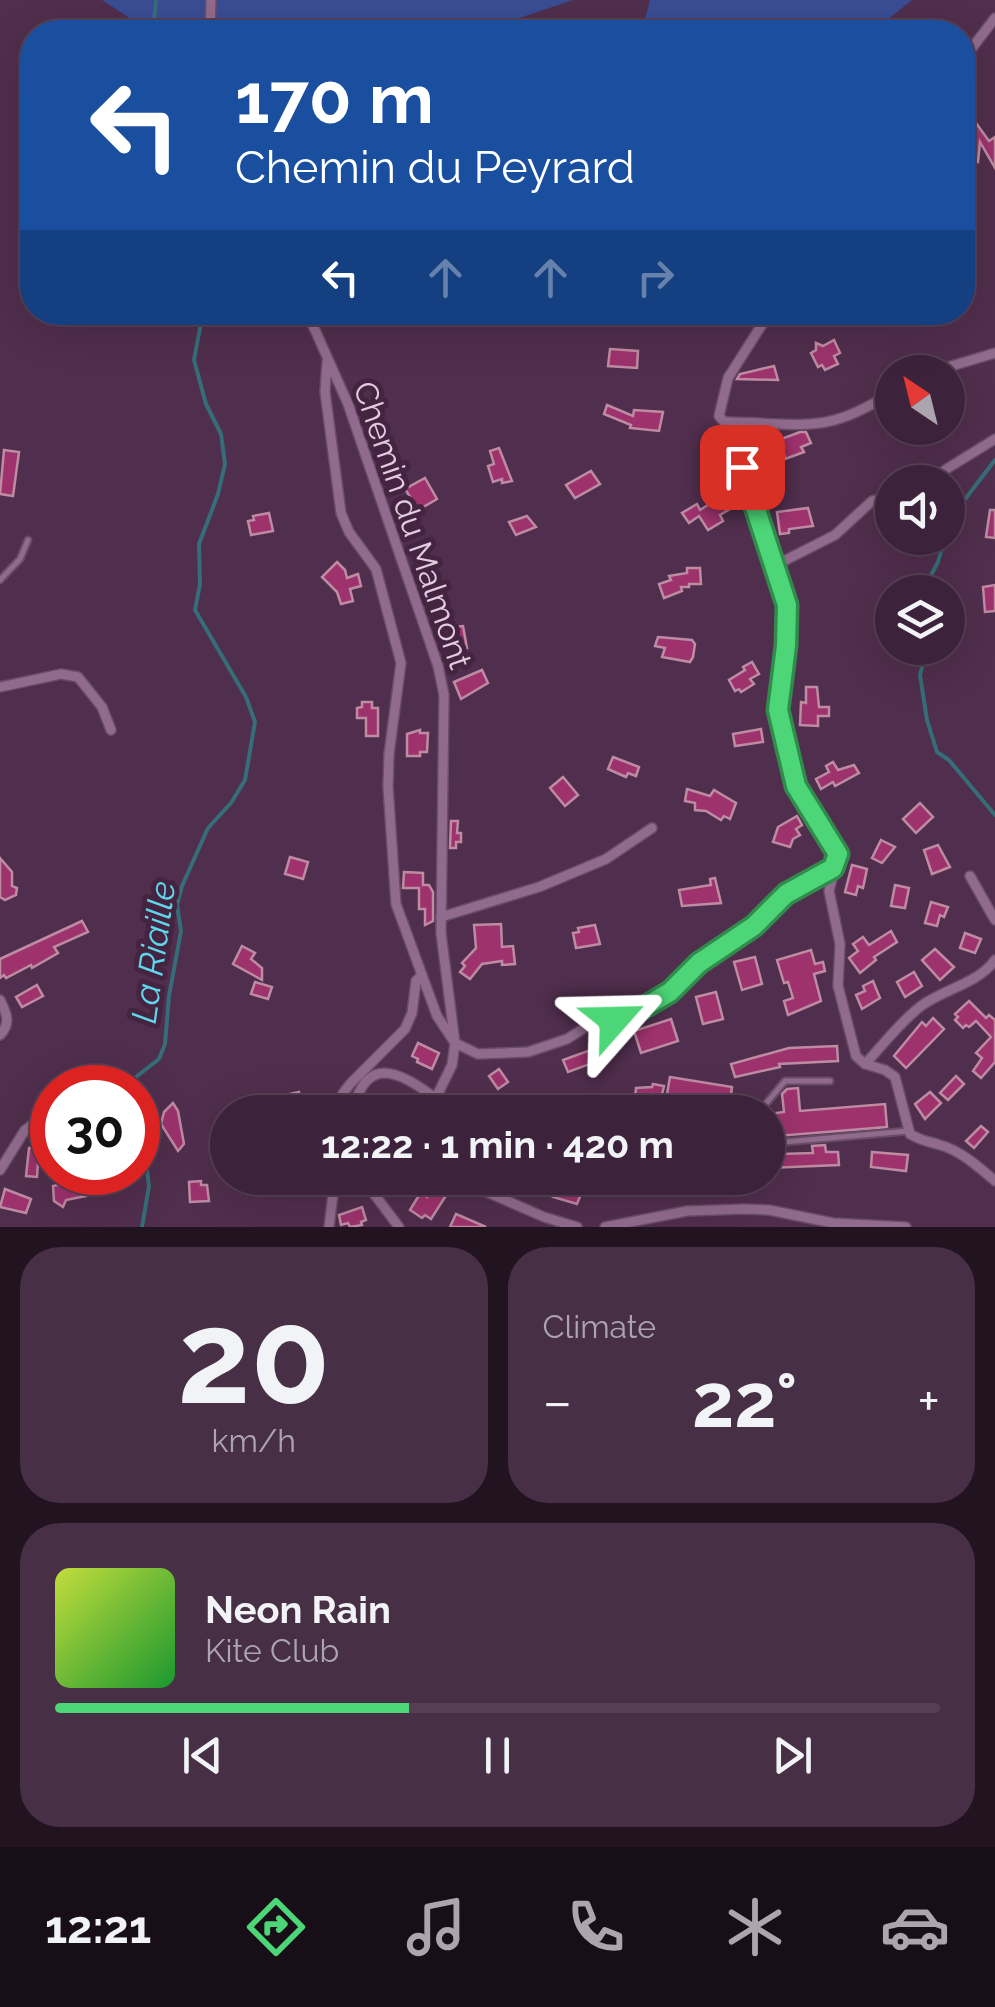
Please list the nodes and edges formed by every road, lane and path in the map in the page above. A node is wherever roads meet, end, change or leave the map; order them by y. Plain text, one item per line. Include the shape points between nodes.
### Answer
1 (995, 18) edge
2 (975, 44) edge
3 (313, 325) edge
4 (762, 325) edge
5 (995, 353) edge
6 (327, 359) junction
7 (965, 362) edge
8 (875, 403) edge
9 (727, 422) junction
10 (995, 439) edge
11 (953, 465) edge
12 (875, 500) edge
13 (28, 540) dead end
14 (776, 564) junction
15 (0, 580) edge
16 (0, 687) edge
17 (111, 730) dead end
18 (652, 828) dead end
19 (833, 868) junction
20 (970, 876) dead end
21 (441, 917) junction
22 (995, 920) edge
23 (995, 960) edge
24 (422, 975) junction
25 (0, 1000) edge
26 (0, 1036) edge
27 (455, 1043) junction
28 (865, 1064) junction
29 (830, 1081) dead end
30 (342, 1095) edge
31 (357, 1095) edge
32 (432, 1095) edge
33 (437, 1095) edge
34 (773, 1095) edge
35 (30, 1127) edge
36 (908, 1131) junction
37 (785, 1142) edge
38 (0, 1170) edge
39 (995, 1182) edge
40 (333, 1195) edge
41 (374, 1195) edge
42 (494, 1195) edge
43 (873, 1226) edge
44 (329, 1227) edge
45 (398, 1227) edge
46 (577, 1227) edge
47 (605, 1227) edge
48 (906, 1227) edge

1 - 2 street
3 - 6 street, Chemin du Malmont
4 - 9 street via 728,378 720,416
5 - 7 street
6 - 21 street, Chemin du Malmont via 444,694
6 - 24 street via 341,512 376,569 401,663 388,787 396,904
8 - 9 street via 850,418 819,425
9 - 14 street
10 - 11 street
12 - 14 street via 835,535
13 - 15 lane
14 - 19 street via 787,605 778,710 796,786 838,854
16 - 17 street via 78,676
18 - 21 street via 606,859
19 - 27 street via 786,894 754,926 643,1008 528,1052 478,1054
19 - 28 street via 838,986 856,1056
20 - 22 street
21 - 27 street, Chemin du Malmont
23 - 28 street via 980,976 917,1009
24 - 27 street via 436,1016
24 - 30 street via 405,1029
25 - 26 street via 8,1018
27 - 33 street, Chemin du Malmont
28 - 36 street via 895,1077
29 - 34 lane via 785,1081
31 - 32 street via 372,1076 392,1071
35 - 38 street
36 - 37 lane
36 - 39 street via 923,1143 954,1151
40 - 44 street
41 - 45 street
42 - 46 street
43 - 47 street via 743,1208
43 - 48 street

